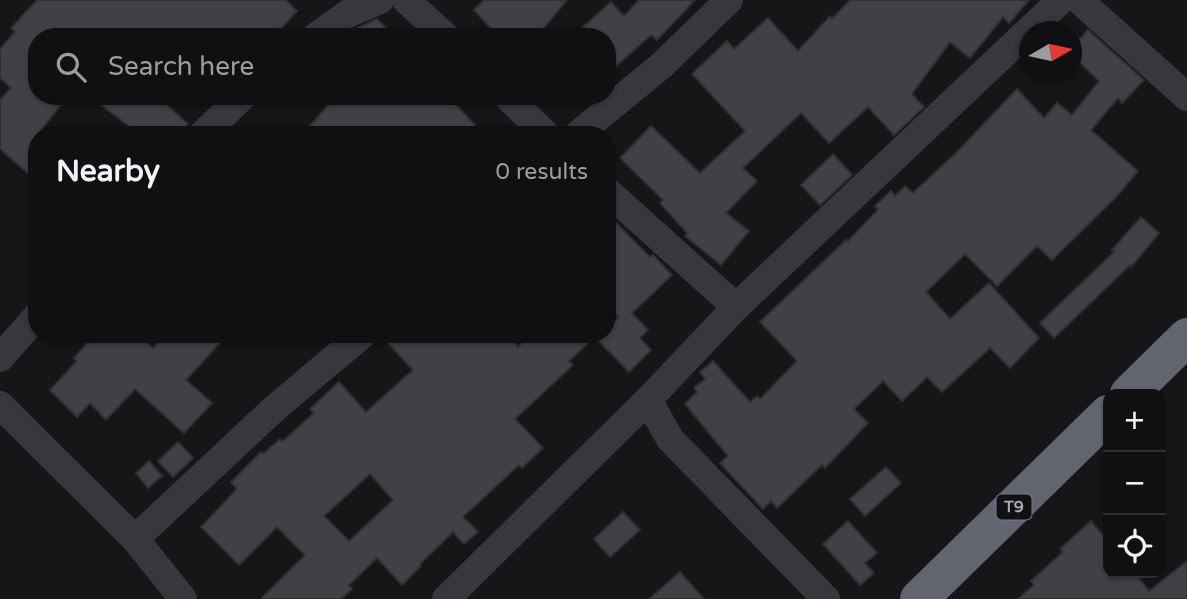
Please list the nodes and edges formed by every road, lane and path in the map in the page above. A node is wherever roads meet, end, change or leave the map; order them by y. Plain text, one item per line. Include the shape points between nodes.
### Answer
1 (380, 0) edge
2 (405, 0) edge
3 (729, 0) edge
4 (1061, 0) edge
5 (1079, 0) edge
6 (328, 28) edge
7 (436, 28) edge
8 (1187, 97) edge
9 (616, 103) edge
10 (234, 105) edge
11 (516, 105) edge
12 (613, 105) edge
13 (211, 126) edge
14 (537, 126) edge
15 (588, 126) edge
16 (616, 199) edge
17 (736, 307) junction
18 (28, 326) edge
19 (1187, 337) edge
20 (352, 343) edge
21 (0, 358) edge
22 (1134, 389) edge
23 (648, 400) junction
24 (0, 405) edge
25 (1103, 419) edge
26 (135, 539) junction
27 (183, 599) edge
28 (446, 599) edge
29 (826, 599) edge
30 (919, 599) edge

1 - 6 street
2 - 7 street
3 - 9 street
4 - 17 street
5 - 8 street
10 - 13 street
11 - 14 street
12 - 15 street
16 - 17 street
17 - 23 street
18 - 21 street
19 - 22 highway
20 - 26 street via 275,408
23 - 28 street
23 - 29 street via 670,439
24 - 26 street
25 - 30 highway, T9
26 - 27 street

